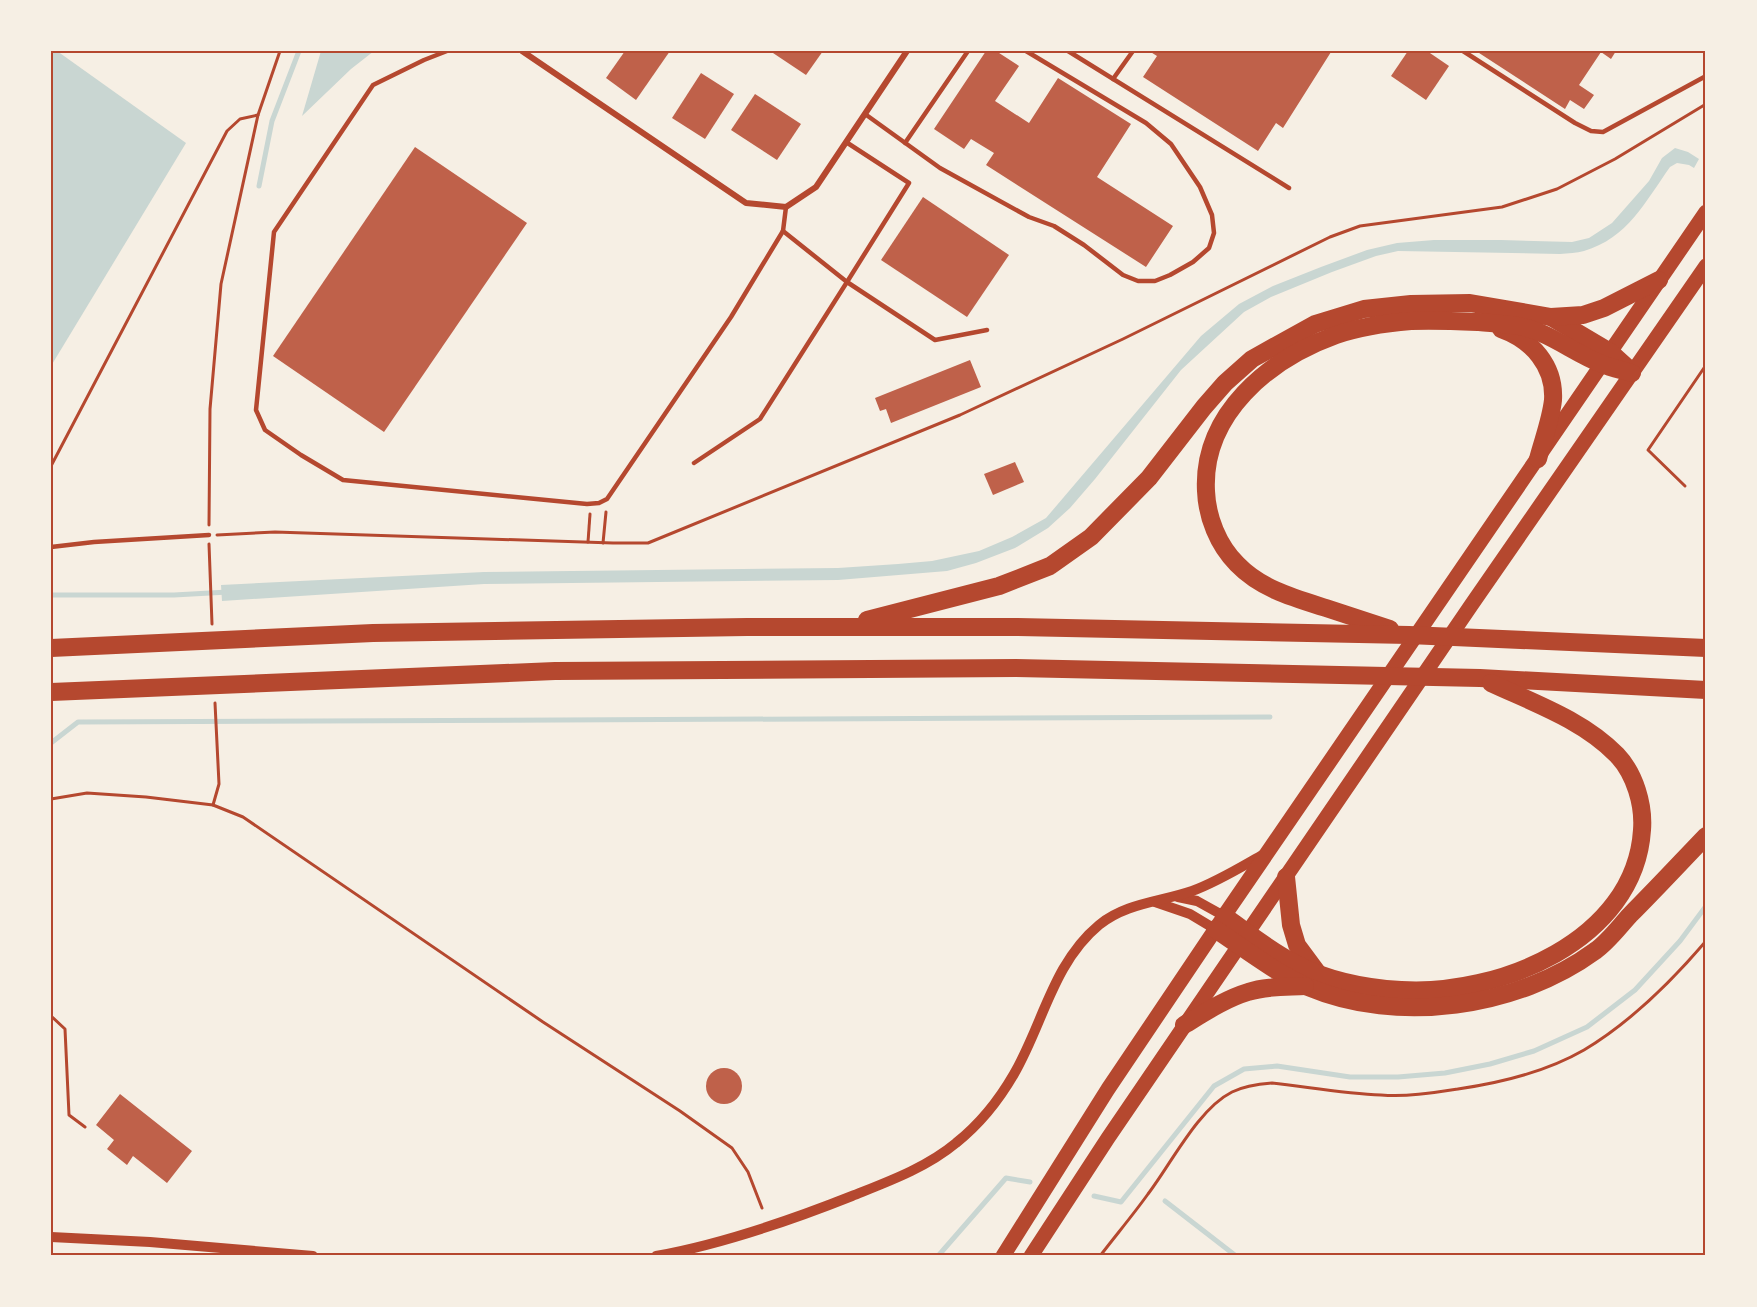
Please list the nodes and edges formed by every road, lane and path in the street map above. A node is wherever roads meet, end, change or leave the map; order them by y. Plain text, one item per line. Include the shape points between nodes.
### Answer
1 (280, 51) edge
2 (447, 51) edge
3 (522, 51) edge
4 (907, 51) edge
5 (968, 51) edge
6 (1026, 51) edge
7 (1068, 51) edge
8 (1133, 51) edge
9 (1463, 51) edge
10 (1706, 76) edge
11 (1113, 79) junction
12 (1706, 104) edge
13 (865, 114) junction
14 (258, 115) junction
15 (846, 142) junction
16 (905, 143) junction
17 (1289, 188) dead end
18 (786, 207) junction
19 (1706, 212) edge
20 (783, 231) junction
21 (1706, 266) edge
22 (1659, 280) junction
23 (847, 282) junction
24 (1551, 317) junction
25 (1476, 322) junction
26 (987, 330) dead end
27 (1606, 358) junction
28 (1706, 365) edge
29 (1632, 373) junction
30 (1538, 459) junction
31 (694, 463) dead end
32 (51, 466) edge
33 (1685, 486) dead end
34 (607, 499) junction
35 (590, 504) junction
36 (209, 535) junction
37 (588, 543) junction
38 (603, 543) junction
39 (51, 547) edge
40 (839, 627) junction
41 (1409, 635) junction
42 (51, 648) edge
43 (1706, 648) edge
44 (1480, 678) junction
45 (1706, 690) edge
46 (51, 692) edge
47 (218, 756) dead end
48 (51, 799) edge
49 (213, 805) junction
50 (1706, 836) edge
51 (1268, 852) junction
52 (1286, 877) junction
53 (1174, 896) junction
54 (1155, 902) junction
55 (1219, 923) junction
56 (1243, 939) junction
57 (1706, 941) edge
58 (1312, 980) junction
59 (51, 1016) edge
60 (1184, 1025) junction
61 (85, 1127) dead end
62 (762, 1208) dead end
63 (51, 1236) edge
64 (313, 1256) edge
65 (656, 1256) edge
66 (1003, 1256) edge
67 (1030, 1256) edge
68 (1100, 1256) edge

1 - 14 path
2 - 35 lane via 373,85 274,232 256,410 265,430 343,480
3 - 18 street via 746,203
4 - 13 street
5 - 16 lane
6 - 16 lane via 1146,123 1171,144 1200,187 1212,215 1215,232 1209,248 1193,262 1155,282 1123,275 1054,226 1029,217 940,168
7 - 11 lane
8 - 11 lane
9 - 10 lane via 1591,131 1603,132
11 - 17 lane
12 - 38 path via 1557,189 1502,207 1360,226 1330,237 960,415 648,543
13 - 15 street
13 - 16 lane
14 - 32 path via 240,119 227,131
14 - 36 path via 221,284 210,410
15 - 18 street via 816,187
15 - 23 lane via 909,183
18 - 20 lane
19 - 22 main road
20 - 23 lane
20 - 34 lane via 732,317
21 - 29 main road
22 - 24 highway via 1604,308 1583,315
22 - 27 main road
23 - 26 lane via 935,340
23 - 31 lane via 760,419
24 - 27 highway
24 - 40 highway via 1470,303 1411,304 1364,309 1315,324 1252,360 1225,383 1149,478 1091,537 1050,566 999,586
25 - 27 highway via 1533,330
25 - 30 highway via 1520,339 1538,353 1549,373 1553,398
25 - 41 highway via 1387,324 1335,335 1294,355 1236,401 1219,426 1208,461 1206,497 1213,525 1223,546 1249,575 1284,594
27 - 29 highway
27 - 30 main road
28 - 33 path via 1648,450
29 - 52 main road
30 - 51 main road
34 - 35 lane
34 - 38 path
35 - 37 path
36 - 37 path via 275,532
36 - 39 lane
37 - 38 path
40 - 41 highway
40 - 42 highway via 374,633
41 - 43 highway
44 - 45 highway
44 - 46 highway via 1016,668 555,671
44 - 58 highway via 1577,725 1618,756 1635,783 1643,815 1641,847 1632,876 1613,907 1590,931 1557,953 1476,984 1401,990
47 - 49 path via 219,784
48 - 49 path via 87,793
49 - 62 path via 243,817 732,1148 748,1172
50 - 58 highway via 1597,950 1560,974 1520,991 1474,1002 1393,1006 1328,994
51 - 53 street via 1193,891
51 - 55 main road
52 - 56 main road
52 - 58 highway via 1291,925
53 - 54 street
53 - 55 street via 1197,901
54 - 55 street
54 - 65 street via 1114,915 1076,949 1055,983 1012,1078 987,1113 956,1143 916,1168 815,1211
55 - 56 highway
55 - 66 main road
56 - 58 highway via 1296,964
56 - 60 main road
57 - 68 path via 1630,1018 1584,1050 1530,1072 1484,1085 1418,1095 1380,1095 1272,1083 1232,1092 1214,1104
58 - 60 highway via 1248,991
59 - 61 path via 65,1029 69,1115
60 - 67 main road
63 - 64 street

